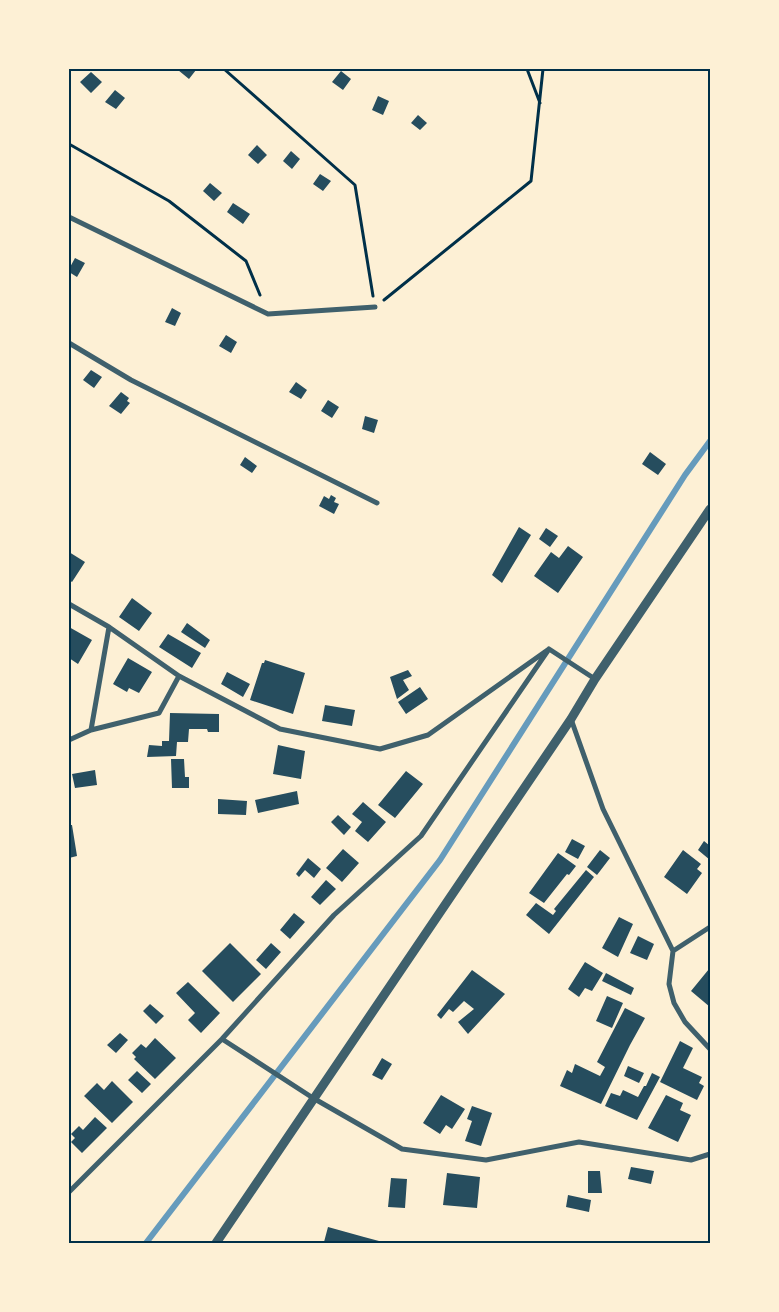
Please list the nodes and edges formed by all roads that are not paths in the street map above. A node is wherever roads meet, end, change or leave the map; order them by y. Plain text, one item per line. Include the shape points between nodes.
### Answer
1 (69, 217) edge
2 (375, 307) road end
3 (69, 343) edge
4 (377, 502) dead end
5 (710, 509) edge
6 (69, 604) edge
7 (109, 627) junction
8 (549, 649) junction
9 (179, 676) junction
10 (595, 679) junction
11 (571, 719) junction
12 (91, 730) junction
13 (69, 740) edge
14 (710, 927) edge
15 (673, 951) junction
16 (222, 1039) junction
17 (710, 1049) edge
18 (313, 1098) junction
19 (710, 1154) edge
20 (69, 1192) edge
21 (216, 1243) edge

1 - 2 street via 268,314
3 - 4 street via 131,380
5 - 10 street
6 - 7 street
7 - 9 street
7 - 12 street
8 - 9 street via 428,735 380,748 280,729
8 - 10 street
8 - 16 street via 421,836 334,915
9 - 12 street via 159,712
10 - 11 street
11 - 15 street via 603,809
11 - 18 street
12 - 13 street
14 - 15 street
15 - 17 street via 669,984 674,1004 685,1022
16 - 18 street
16 - 20 street
18 - 19 street via 402,1150 486,1160 579,1142 691,1160
18 - 21 street

